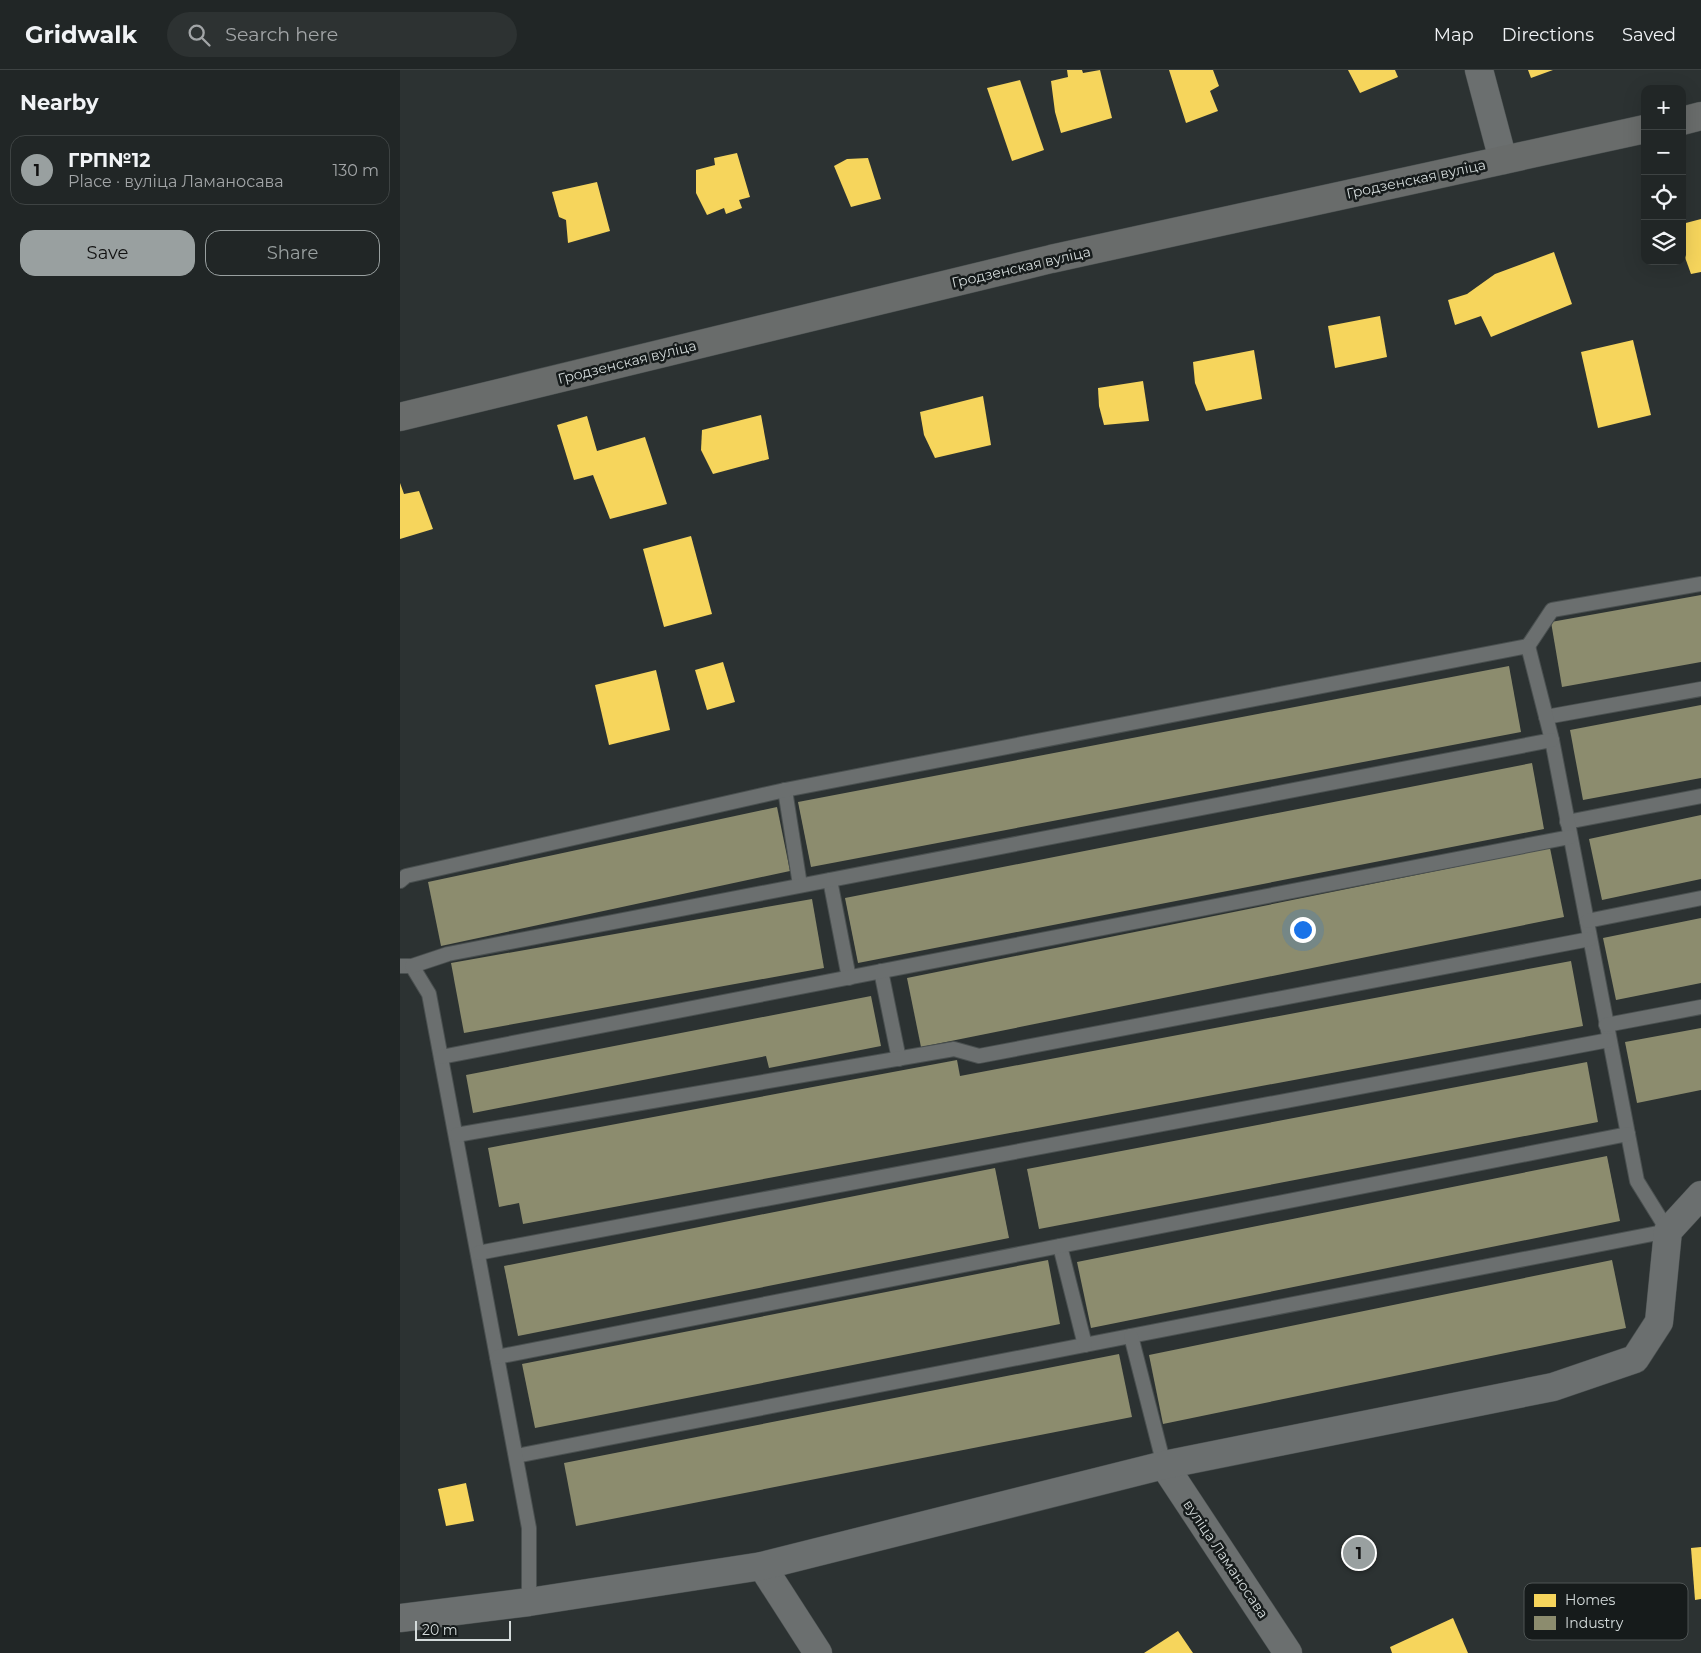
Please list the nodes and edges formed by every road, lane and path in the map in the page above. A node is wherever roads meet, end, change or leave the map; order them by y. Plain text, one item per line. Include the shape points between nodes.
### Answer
1 (1479, 70) edge
2 (1701, 116) edge
3 (1686, 119) edge
4 (1641, 130) edge
5 (1503, 160) junction
6 (400, 417) edge
7 (1701, 584) edge
8 (1528, 646) junction
9 (1701, 689) edge
10 (1546, 717) junction
11 (1552, 740) junction
12 (785, 790) junction
13 (1701, 796) edge
14 (1568, 822) junction
15 (1570, 838) junction
16 (830, 880) junction
17 (400, 881) edge
18 (800, 885) junction
19 (1701, 898) edge
20 (1587, 921) junction
21 (1590, 939) junction
22 (406, 966) edge
23 (881, 971) junction
24 (849, 978) junction
25 (1701, 1007) edge
26 (1606, 1025) junction
27 (1609, 1040) junction
28 (441, 1057) junction
29 (899, 1059) junction
30 (1628, 1134) junction
31 (456, 1135) junction
32 (1701, 1195) edge
33 (1668, 1230) junction
34 (1060, 1246) junction
35 (478, 1253) junction
36 (1131, 1336) junction
37 (1085, 1344) junction
38 (497, 1358) junction
39 (516, 1456) junction
40 (1164, 1465) junction
41 (762, 1566) junction
42 (529, 1602) junction
43 (400, 1618) edge
44 (818, 1653) edge
45 (1288, 1653) edge

1 - 5 street
2 - 3 street
4 - 5 street, Гродзенская вуліца
5 - 6 street, Гродзенская вуліца via 1051,259
7 - 8 lane via 1552,610
8 - 10 lane
8 - 12 lane
9 - 10 lane
10 - 11 lane
11 - 14 lane
11 - 16 lane
12 - 17 lane via 406,876
12 - 18 lane
13 - 14 lane
14 - 15 lane
15 - 20 lane
15 - 23 lane
16 - 18 lane
16 - 24 lane
18 - 22 lane via 448,954
19 - 20 lane
20 - 21 lane
21 - 26 lane
21 - 29 lane via 978,1056 954,1049
22 - 28 lane via 429,994
23 - 24 lane
23 - 29 lane
24 - 28 lane
25 - 26 lane
26 - 27 lane
27 - 30 lane
27 - 35 lane
28 - 31 lane
29 - 31 lane
30 - 33 lane via 1636,1181
30 - 34 lane
31 - 35 lane
32 - 33 street
33 - 36 lane
33 - 40 street via 1659,1322 1635,1359 1553,1387
34 - 37 lane
34 - 38 lane
35 - 38 lane
36 - 37 lane
36 - 40 lane
37 - 39 lane
38 - 39 lane
39 - 42 lane via 529,1528
40 - 41 street
40 - 45 street, вуліца Ламаносава
41 - 42 street
41 - 44 street
42 - 43 street

